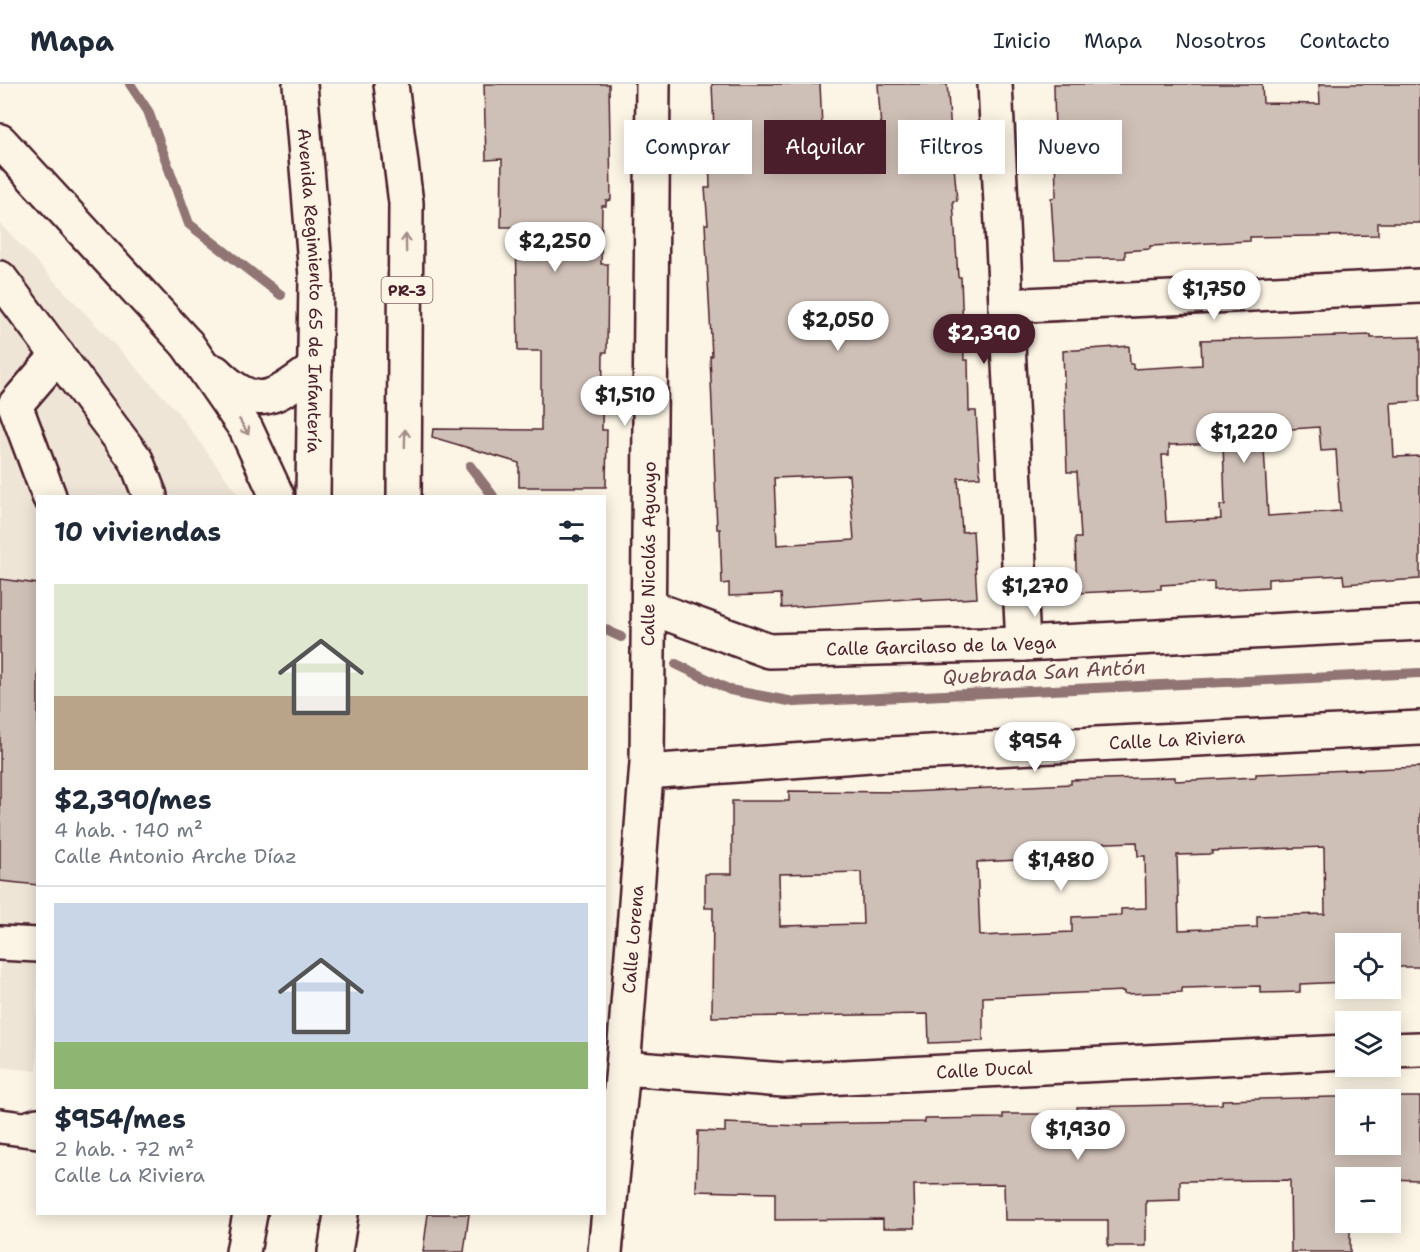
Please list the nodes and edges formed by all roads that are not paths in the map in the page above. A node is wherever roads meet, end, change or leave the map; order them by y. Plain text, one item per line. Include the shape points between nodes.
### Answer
1 (300, 84) edge
2 (391, 84) edge
3 (653, 84) edge
4 (995, 84) edge
5 (0, 141) edge
6 (0, 278) edge
7 (1420, 286) edge
8 (1006, 306) junction
9 (187, 345) junction
10 (58, 355) junction
11 (315, 368) junction
12 (49, 495) edge
13 (150, 495) edge
14 (277, 495) edge
15 (313, 495) edge
16 (404, 495) edge
17 (650, 607) junction
18 (1420, 623) edge
19 (1023, 644) junction
20 (1420, 728) edge
21 (646, 772) junction
22 (0, 943) edge
23 (36, 945) edge
24 (1420, 1049) edge
25 (1401, 1050) edge
26 (1335, 1054) edge
27 (623, 1068) junction
28 (250, 1215) edge
29 (341, 1215) edge
30 (243, 1252) edge
31 (335, 1252) edge
32 (604, 1252) edge

1 - 11 main road, Avenida Regimiento 65 de Infantería via 316,276
16 -> 2 main road, PR-3 via 406,203
3 - 17 main road, Calle Nicolás Aguayo
4 - 8 main road
5 - 9 main road
6 - 10 main road
7 - 8 main road
8 - 19 main road
9 - 11 main road via 234,391 264,399 288,388
9 -> 14 main road via 246,429
10 - 12 main road via 15,405
10 - 13 main road via 136,460
11 - 15 main road, Avenida Regimiento 65 de Infantería
17 - 19 main road, Calle Garcilaso de la Vega via 769,651
17 - 21 main road, Calle Nicolás Aguayo
18 - 19 main road, Calle Garcilaso de la Vega
20 - 21 main road, Calle La Riviera via 870,755
21 - 27 main road, Calle Lorena
22 - 23 main road
24 - 25 main road
26 - 27 main road, Calle Ducal via 784,1080
27 - 32 main road, Calle Lorena
28 - 30 main road
29 - 31 main road

